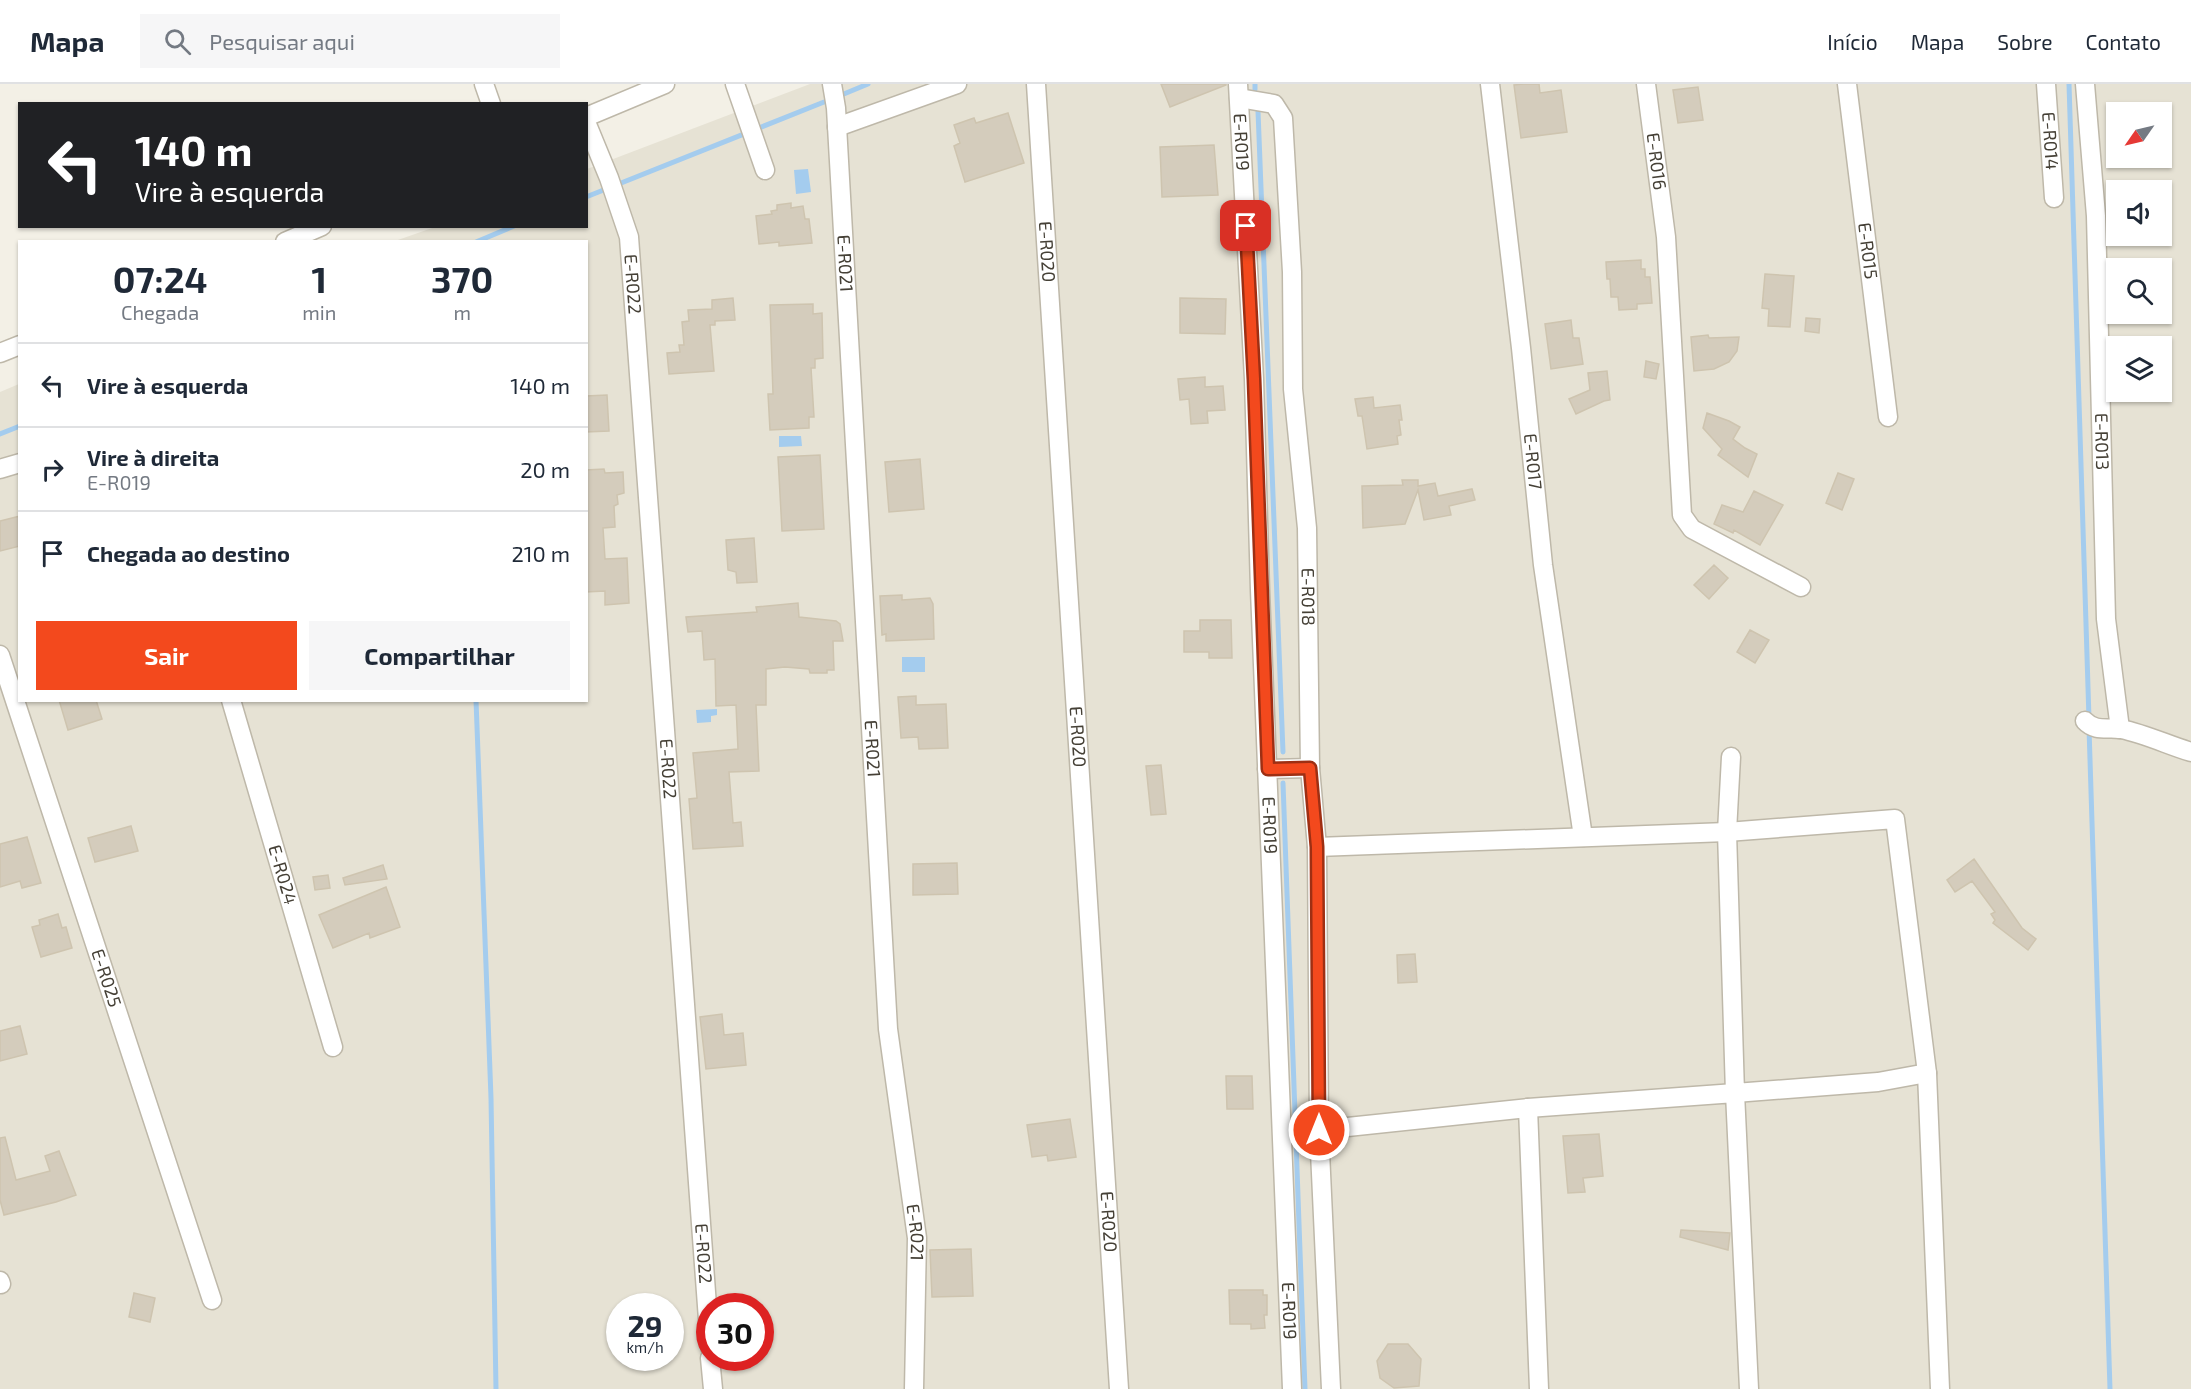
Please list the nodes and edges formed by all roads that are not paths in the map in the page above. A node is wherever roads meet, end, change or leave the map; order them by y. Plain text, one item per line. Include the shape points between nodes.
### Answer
1 (484, 84) edge
2 (665, 84) edge
3 (735, 84) edge
4 (957, 84) edge
5 (1036, 84) edge
6 (1490, 84) edge
7 (1646, 84) edge
8 (1847, 84) edge
9 (2046, 84) edge
10 (2085, 84) edge
11 (833, 86) edge
12 (640, 89) edge
13 (1238, 91) edge
14 (490, 102) edge
15 (588, 116) edge
16 (588, 127) edge
17 (837, 127) junction
18 (765, 170) dead end
19 (2054, 198) dead end
20 (317, 228) edge
21 (290, 240) edge
22 (18, 346) edge
23 (0, 353) edge
24 (1888, 417) dead end
25 (18, 464) edge
26 (0, 470) edge
27 (1800, 587) dead end
28 (0, 655) edge
29 (232, 702) edge
30 (2085, 721) dead end
31 (2120, 729) junction
32 (2191, 752) edge
33 (1731, 757) dead end
34 (1310, 768) junction
35 (1268, 769) junction
36 (1727, 832) junction
37 (1583, 837) junction
38 (1317, 847) junction
39 (333, 1047) dead end
40 (1927, 1073) junction
41 (1735, 1093) junction
42 (1528, 1107) junction
43 (1319, 1130) junction
44 (706, 1293) edge
45 (212, 1300) dead end
46 (711, 1371) edge
47 (712, 1389) edge
48 (915, 1389) edge
49 (1119, 1389) edge
50 (1292, 1389) edge
51 (1331, 1389) edge
52 (1539, 1389) edge
53 (1749, 1389) edge
54 (1940, 1389) edge

1 - 14 street
2 - 12 street
3 - 18 street
4 - 17 street
5 - 49 street, E-R020
6 - 37 street, E-R017 via 1543,565
7 - 27 street, E-R016 via 1666,237 1682,515 1692,529
8 - 24 street, E-R015
9 - 19 street, E-R014
10 - 31 street, E-R013 via 2096,216 2106,620
11 - 17 street, E-R021
12 - 15 street
13 - 34 street, E-R018 via 1274,104 1283,118 1292,272 1293,389 1307,528
13 - 35 street, E-R019
16 - 44 street, E-R022 via 629,237
17 - 48 street, E-R021 via 888,1029 917,1238
20 - 21 street
22 - 23 street
25 - 26 street
28 - 45 street, E-R025
29 - 39 street, E-R024
30 - 31 street via 2098,729
31 - 32 street
33 - 36 street
34 - 35 street
34 - 38 street, E-R018
35 - 50 street, E-R019
36 - 37 street
36 - 40 street via 1895,819
36 - 41 street
37 - 38 street
38 - 43 street, E-R018
40 - 41 street via 1878,1082
40 - 54 street
41 - 42 street
41 - 53 street
42 - 43 street
42 - 52 street
43 - 51 street, E-R018
46 - 47 street

